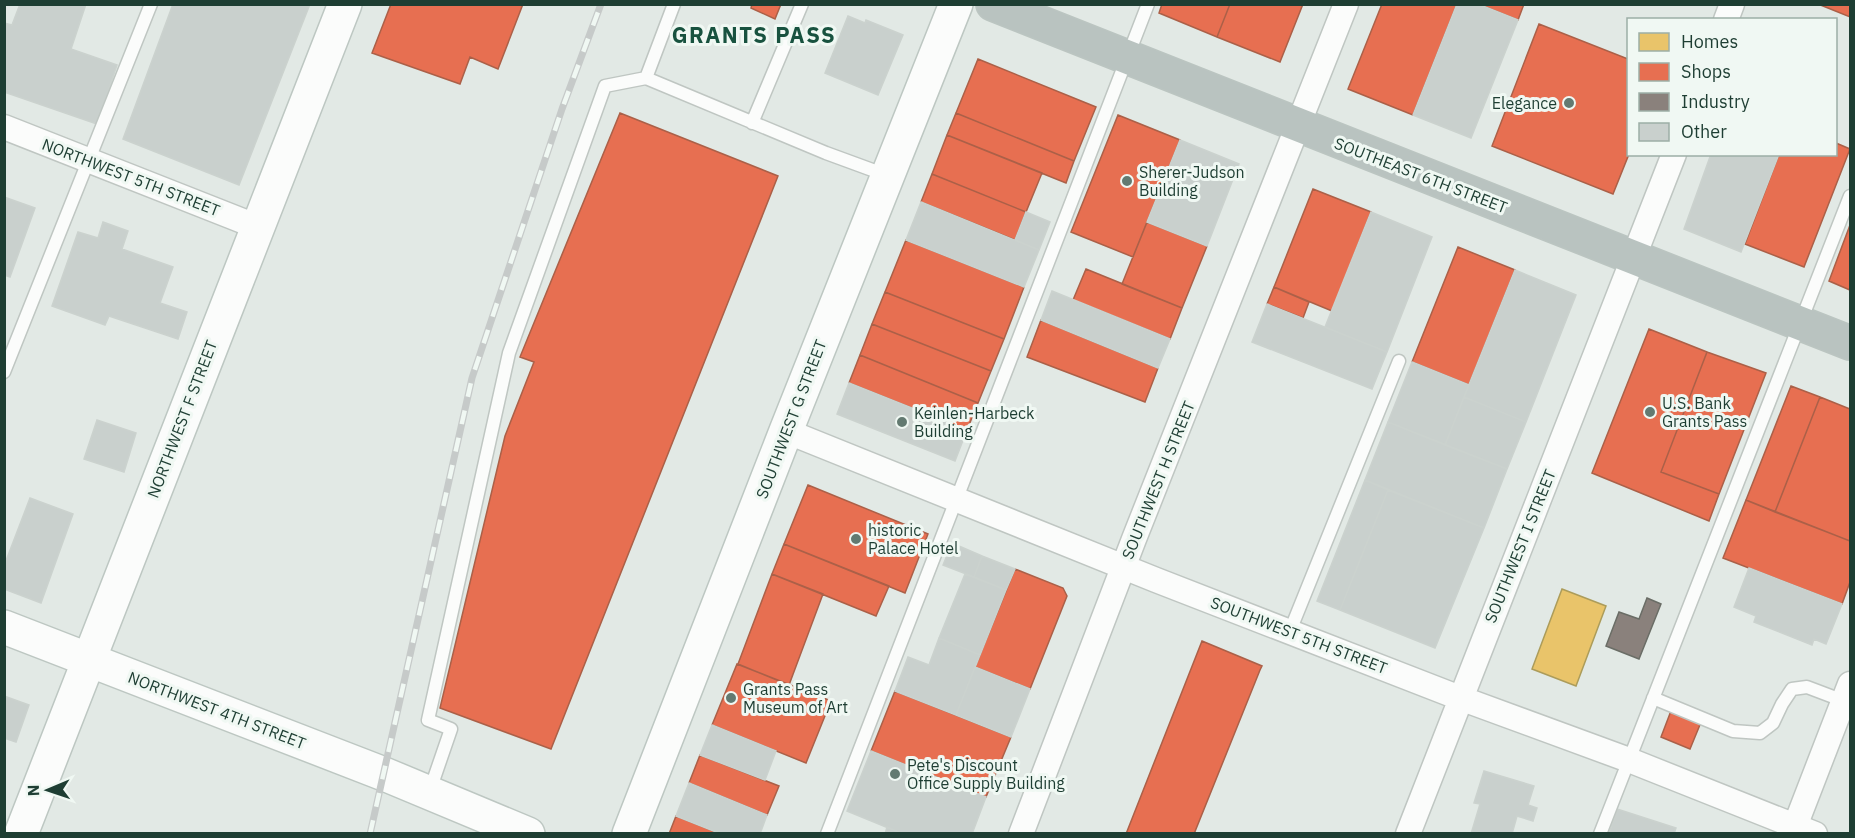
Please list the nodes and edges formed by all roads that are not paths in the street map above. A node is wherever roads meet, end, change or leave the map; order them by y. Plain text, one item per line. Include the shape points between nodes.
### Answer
1 (151, 4) edge
2 (345, 4) edge
3 (674, 4) edge
4 (802, 4) edge
5 (956, 4) edge
6 (993, 4) edge
7 (1148, 4) edge
8 (1346, 4) edge
9 (1128, 58) junction
10 (646, 78) junction
11 (752, 123) junction
12 (1298, 126) junction
13 (4, 127) edge
14 (1673, 156) edge
15 (89, 162) junction
16 (887, 176) junction
17 (1851, 196) edge
18 (258, 227) junction
19 (1634, 259) junction
20 (1801, 324) junction
21 (1851, 343) edge
22 (1399, 361) dead end
23 (4, 372) edge
24 (786, 431) junction
25 (957, 501) junction
26 (1124, 567) junction
27 (4, 627) edge
28 (1290, 631) junction
29 (88, 660) junction
30 (1847, 693) edge
31 (1460, 698) junction
32 (1653, 698) junction
33 (1629, 760) junction
34 (429, 793) junction
35 (1801, 831) edge
36 (21, 834) edge
37 (528, 834) edge
38 (629, 834) edge
39 (827, 834) edge
40 (1021, 834) edge
41 (1408, 834) edge
42 (1600, 834) edge

1 - 15 lane
2 - 18 street, NORTHWEST F STREET
3 - 10 lane
4 - 11 lane
5 - 16 street, SOUTHWEST G STREET
6 - 9 highway, SOUTHEAST 6TH STREET
7 - 9 lane
8 - 12 street, SOUTHWEST H STREET
9 - 12 highway, SOUTHEAST 6TH STREET
9 - 25 lane
10 - 11 lane
10 - 34 lane via 605,86 509,353 428,720 452,729
11 - 16 lane
12 - 19 highway, SOUTHEAST 6TH STREET
12 - 26 street, SOUTHWEST H STREET
13 - 15 street, NORTHWEST 5TH STREET
14 - 19 street, SOUTHWEST I STREET
15 - 18 street, NORTHWEST 5TH STREET
15 - 23 lane
16 - 24 street, SOUTHWEST G STREET
17 - 20 lane
18 - 29 street, NORTHWEST F STREET
19 - 20 highway, SOUTHEAST 6TH STREET
19 - 31 street, SOUTHWEST I STREET
20 - 21 highway, SOUTHEAST 6TH STREET
20 - 32 lane
22 - 28 lane
24 - 25 street, SOUTHWEST 5TH STREET
24 - 38 street, SOUTHWEST G STREET
25 - 26 street, SOUTHWEST 5TH STREET
25 - 39 lane
26 - 28 street, SOUTHWEST 5TH STREET
26 - 40 street, SOUTHWEST H STREET
27 - 29 street, NORTHWEST 4TH STREET
28 - 31 street, SOUTHWEST 5TH STREET
29 - 34 street, NORTHWEST 4TH STREET
29 - 36 street, NORTHWEST F STREET
30 - 32 lane via 1807,687 1792,689 1773,723 1760,733 1733,731
30 - 35 street
31 - 33 street, SOUTHWEST 5TH STREET
31 - 41 street, SOUTHWEST I STREET
32 - 33 lane
33 - 35 street, SOUTHWEST 5TH STREET
33 - 42 lane
34 - 37 street, NORTHWEST 4TH STREET

